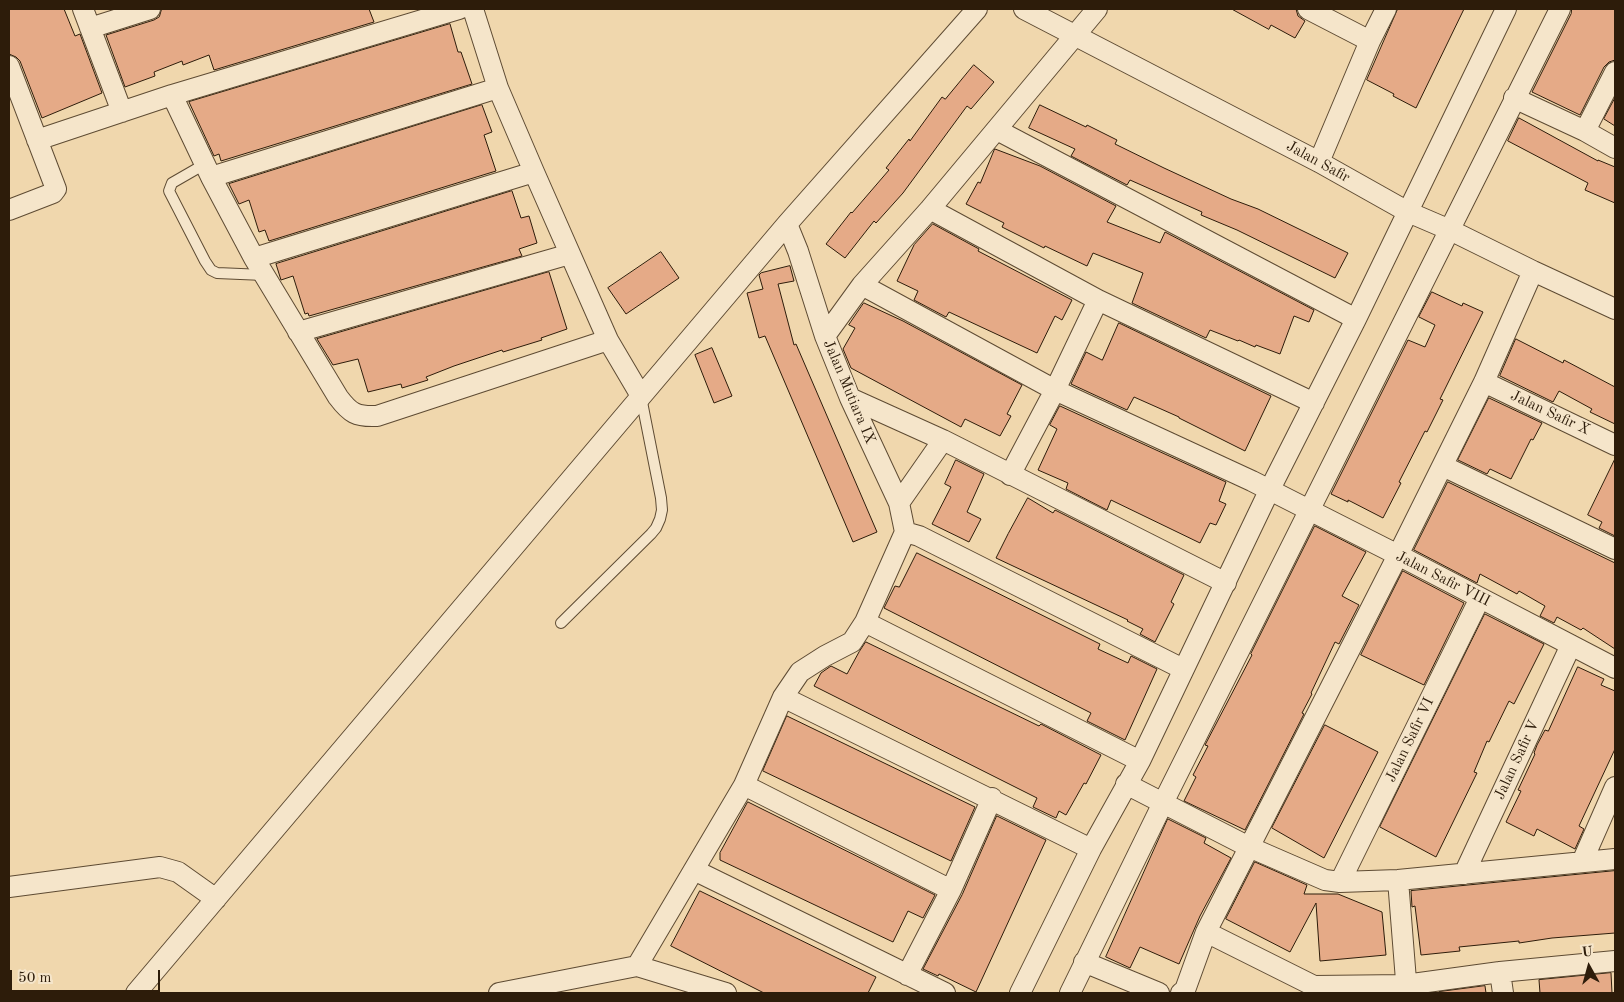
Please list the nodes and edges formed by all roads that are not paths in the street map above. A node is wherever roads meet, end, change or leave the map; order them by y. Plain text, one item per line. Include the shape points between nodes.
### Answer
1 (83, 9) edge
2 (150, 9) edge
3 (459, 9) edge
4 (473, 9) edge
5 (977, 9) edge
6 (1024, 9) edge
7 (1097, 9) edge
8 (1308, 9) edge
9 (1386, 9) edge
10 (1506, 9) edge
11 (1560, 9) edge
12 (90, 28) junction
13 (1076, 34) junction
14 (1370, 41) junction
15 (9, 66) edge
16 (1615, 72) edge
17 (498, 88) junction
18 (172, 95) junction
19 (1514, 98) junction
20 (122, 112) junction
21 (997, 130) junction
22 (1586, 131) junction
23 (36, 140) junction
24 (1615, 148) edge
25 (1319, 162) junction
26 (208, 171) junction
27 (534, 172) junction
28 (930, 209) junction
29 (9, 210) edge
30 (1408, 212) junction
31 (787, 224) junction
32 (1450, 230) junction
33 (570, 254) junction
34 (259, 266) junction
35 (1533, 272) junction
36 (862, 285) junction
37 (1098, 300) junction
38 (1615, 309) edge
39 (1356, 319) junction
40 (298, 332) junction
41 (825, 336) junction
42 (608, 340) junction
43 (1484, 382) junction
44 (1055, 390) junction
45 (641, 396) junction
46 (850, 398) junction
47 (1314, 403) junction
48 (944, 440) junction
49 (1615, 445) edge
50 (1443, 466) junction
51 (1010, 475) junction
52 (1269, 491) junction
53 (899, 503) junction
54 (1310, 512) junction
55 (905, 532) junction
56 (1615, 549) edge
57 (1398, 555) junction
58 (1226, 583) junction
59 (1480, 598) junction
60 (865, 622) junction
61 (561, 623) dead end
62 (1571, 646) junction
63 (1615, 668) edge
64 (1183, 669) junction
65 (783, 697) junction
66 (1140, 761) junction
67 (1126, 784) junction
68 (744, 785) junction
69 (1615, 787) edge
70 (992, 798) junction
71 (1163, 803) junction
72 (1248, 847) junction
73 (1091, 849) junction
74 (1615, 859) edge
75 (1582, 862) junction
76 (694, 870) junction
77 (1464, 874) junction
78 (1398, 880) junction
79 (1340, 882) junction
80 (9, 887) edge
81 (951, 890) junction
82 (216, 899) junction
83 (1206, 932) junction
84 (1615, 961) edge
85 (1084, 962) junction
86 (637, 966) junction
87 (1500, 972) junction
88 (907, 975) junction
89 (1406, 989) edge
90 (1314, 990) edge
91 (136, 993) edge
92 (499, 993) edge
93 (726, 993) edge
94 (945, 993) edge
95 (1020, 993) edge
96 (1070, 993) edge
97 (1159, 993) edge
98 (1182, 993) edge
99 (1503, 993) edge

1 - 12 street
2 - 12 street
3 - 18 street
4 - 17 street
5 - 31 street
6 - 13 street, Jalan Safir
7 - 13 street
8 - 14 street
9 - 14 street
10 - 30 street
11 - 19 street
12 - 20 street
13 - 21 street
13 - 25 street, Jalan Safir
14 - 25 street
15 - 23 street
16 - 22 street
17 - 26 street
17 - 27 street
18 - 20 street
18 - 26 street
19 - 22 street
19 - 32 street
20 - 23 street
21 - 28 street
21 - 39 street
22 - 24 street
23 - 29 street via 56,191
25 - 30 street, Jalan Safir
26 - 34 street
26 - 34 lane via 172,183 169,191 205,261 217,273
27 - 33 street
27 - 34 street
28 - 36 street
28 - 37 street
30 - 32 street, Jalan Safir
30 - 39 street
31 - 41 street, Jalan Mutiara IX
31 - 45 street
32 - 35 street, Jalan Safir
32 - 54 street
33 - 40 street
33 - 42 street
34 - 40 street
35 - 38 street, Jalan Safir
35 - 43 street
36 - 41 street
36 - 44 street, Jalan Safir VIII
37 - 44 street
37 - 47 street
39 - 47 street
40 - 42 street via 347,409 366,416 377,416
41 - 46 street, Jalan Mutiara IX
42 - 45 street
43 - 49 street, Jalan Safir X
43 - 50 street
44 - 51 street
44 - 52 street, Jalan Safir VIII
45 - 61 lane via 660,488 660,519 638,549
45 - 82 street
46 - 48 street
46 - 53 street, Jalan Mutiara IX
47 - 52 street
48 - 51 street
48 - 53 street
50 - 56 street
50 - 57 street
51 - 58 street
52 - 54 street, Jalan Safir VIII
52 - 58 street
53 - 55 street, Jalan Mutiara IX
54 - 57 street, Jalan Safir VIII
54 - 71 street
55 - 60 street
55 - 64 street
57 - 59 street, Jalan Safir VIII
57 - 72 street
58 - 64 street
59 - 62 street, Jalan Safir VIII
59 - 79 street, Jalan Safir VI
60 - 65 street via 852,642 800,672
60 - 66 street
62 - 63 street, Jalan Safir VIII
62 - 77 street, Jalan Safir V
64 - 66 street
65 - 68 street
65 - 70 street
66 - 67 street
67 - 71 street
67 - 73 street
68 - 76 street
68 - 81 street
69 - 75 street
70 - 73 street
70 - 81 street
71 - 72 street
71 - 85 street
72 - 79 street via 1324,880
72 - 83 street
73 - 95 street
74 - 75 street
75 - 77 street
76 - 86 street
76 - 88 street
77 - 78 street
78 - 79 street
78 - 89 street
80 - 82 street via 160,867 178,872
81 - 88 street
82 - 91 street
83 - 90 street
83 - 98 street
84 - 87 street
85 - 96 street
85 - 97 street
86 - 92 street
86 - 93 street
87 - 89 street
87 - 99 street
88 - 94 street
89 - 90 street

